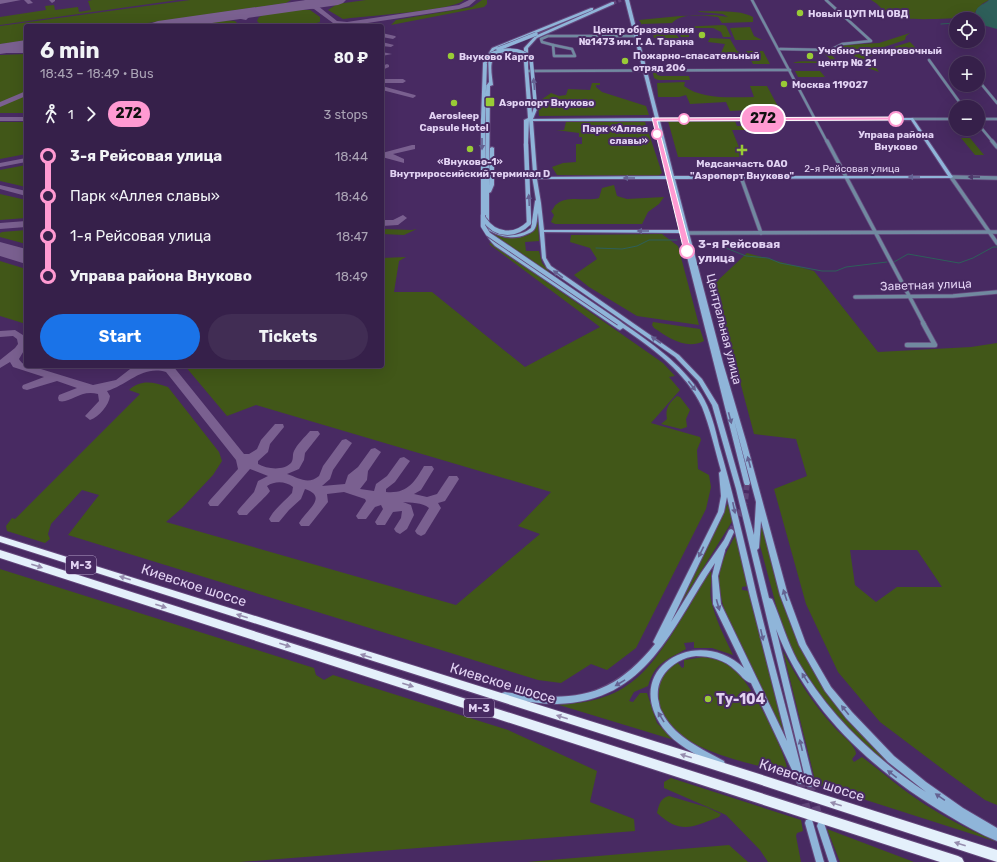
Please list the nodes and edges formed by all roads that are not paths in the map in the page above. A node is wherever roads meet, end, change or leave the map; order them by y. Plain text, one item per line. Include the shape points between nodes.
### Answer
1 (624, 0) edge
2 (627, 0) edge
3 (752, 0) edge
4 (826, 0) edge
5 (595, 8) junction
6 (634, 36) junction
7 (553, 45) junction
8 (780, 49) junction
9 (526, 60) junction
10 (929, 60) dead end
11 (488, 62) junction
12 (642, 70) junction
13 (790, 70) junction
14 (527, 71) junction
15 (985, 88) edge
16 (958, 100) edge
17 (997, 103) edge
18 (531, 119) junction
19 (656, 119) junction
20 (816, 119) junction
21 (912, 119) junction
22 (949, 119) edge
23 (985, 119) edge
24 (997, 119) edge
25 (985, 132) edge
26 (997, 147) edge
27 (535, 173) junction
28 (742, 177) junction
29 (846, 177) junction
30 (951, 177) junction
31 (538, 178) junction
32 (671, 178) junction
33 (997, 178) edge
34 (537, 184) junction
35 (538, 196) junction
36 (483, 215) junction
37 (487, 226) junction
38 (541, 231) junction
39 (685, 232) junction
40 (989, 232) junction
41 (997, 232) edge
42 (761, 233) junction
43 (875, 233) junction
44 (997, 243) edge
45 (997, 292) edge
46 (909, 296) junction
47 (856, 297) dead end
48 (907, 345) dead end
49 (665, 357) junction
50 (722, 462) junction
51 (747, 483) tunnel mouth
52 (759, 500) junction
53 (731, 532) tunnel mouth
54 (0, 539) edge
55 (727, 541) junction
56 (0, 554) edge
57 (756, 561) junction
58 (762, 587) junction
59 (650, 658) junction
60 (755, 686) junction
61 (483, 693) junction
62 (737, 772) junction
63 (810, 783) tunnel mouth
64 (809, 823) tunnel mouth
65 (821, 826) tunnel mouth
66 (997, 833) edge
67 (997, 837) edge
68 (997, 856) edge
69 (820, 862) edge
70 (833, 862) edge
71 (958, 862) edge

1 - 6 main road, Центральная улица
2 - 6 main road, Центральная улица
3 - 8 street
4 - 8 street via 871,41 842,44 830,50
5 - 9 main road via 611,2 534,38 527,46
5 - 11 main road via 496,48 491,52
5 - 11 main road, bridge via 489,53 485,57
6 - 7 street via 548,36 541,39 543,43
6 - 12 main road, Центральная улица
7 - 7 street via 572,49 574,56 554,56
8 - 13 street
9 - 11 main road via 520,55 509,53 496,55
9 - 14 main road
10 - 16 street
18 -> 11 main road, bridge via 536,107 529,55 517,51 501,51 489,55
11 -> 36 main road via 483,120
11 - 37 main road via 491,82 488,86 490,155
12 - 13 street
12 - 14 street
12 - 19 main road, Центральная улица
13 - 20 street
14 - 18 main road
15 - 17 street
18 - 19 main road
18 - 27 main road
36 -> 18 main road, bridge via 488,226 500,232 519,231 529,224 526,120
19 - 20 main road
19 - 32 main road, Центральная улица
20 - 21 main road
20 - 29 street
21 - 22 street
21 - 30 main road
23 - 24 street
25 - 26 street
27 - 31 main road
27 - 34 main road
28 - 29 main road, 2-я Рейсовая улица
28 - 32 main road, 2-я Рейсовая улица
28 - 42 street
30 -> 29 main road, 2-я Рейсовая улица
29 - 43 street
33 -> 30 street, 2-я Рейсовая улица
30 - 40 street
32 -> 31 main road, 2-я Рейсовая улица
31 - 34 main road
32 - 39 main road, Центральная улица
34 - 35 main road
35 - 37 main road via 533,228 529,232 518,236 503,235
35 - 38 main road
36 - 49 main road, bridge via 483,226 488,234
37 - 49 main road via 489,237 497,245
39 -> 38 main road
57 -> 38 main road via 723,430 717,409 708,393 691,370 671,351 549,267 544,258
39 - 42 street
39 -> 51 main road, Центральная улица
52 -> 39 main road, Центральная улица
40 - 41 street
40 - 43 street
40 - 44 street
42 - 43 street
43 - 46 street
45 - 46 street, Заветная улица
46 - 47 street, Заветная улица
46 - 48 street via 935,345
49 -> 50 main road via 700,397
50 -> 59 main road via 724,494 721,512
50 -> 60 main road via 765,648 787,723 800,780
52 - 57 main road
66 -> 52 main road, Центральная улица via 960,811 898,765 849,715 828,689 803,645 784,595
53 - 55 main road
61 -> 54 highway, Киевское шоссе / М-3
55 - 59 main road
55 -> 60 main road via 716,569 717,604
56 -> 71 highway, М-3
57 - 58 main road
63 -> 58 main road
67 -> 58 main road via 956,817 919,794 885,769 854,741 802,674
59 -> 61 main road via 622,683 606,691 583,697 555,700
62 -> 60 main road via 686,744 670,730 656,708 654,685 661,671 670,662 696,653 730,661 742,670
62 -> 61 highway, Киевское шоссе / М-3
68 -> 62 highway, Киевское шоссе / М-3
64 - 69 main road
65 - 70 main road

